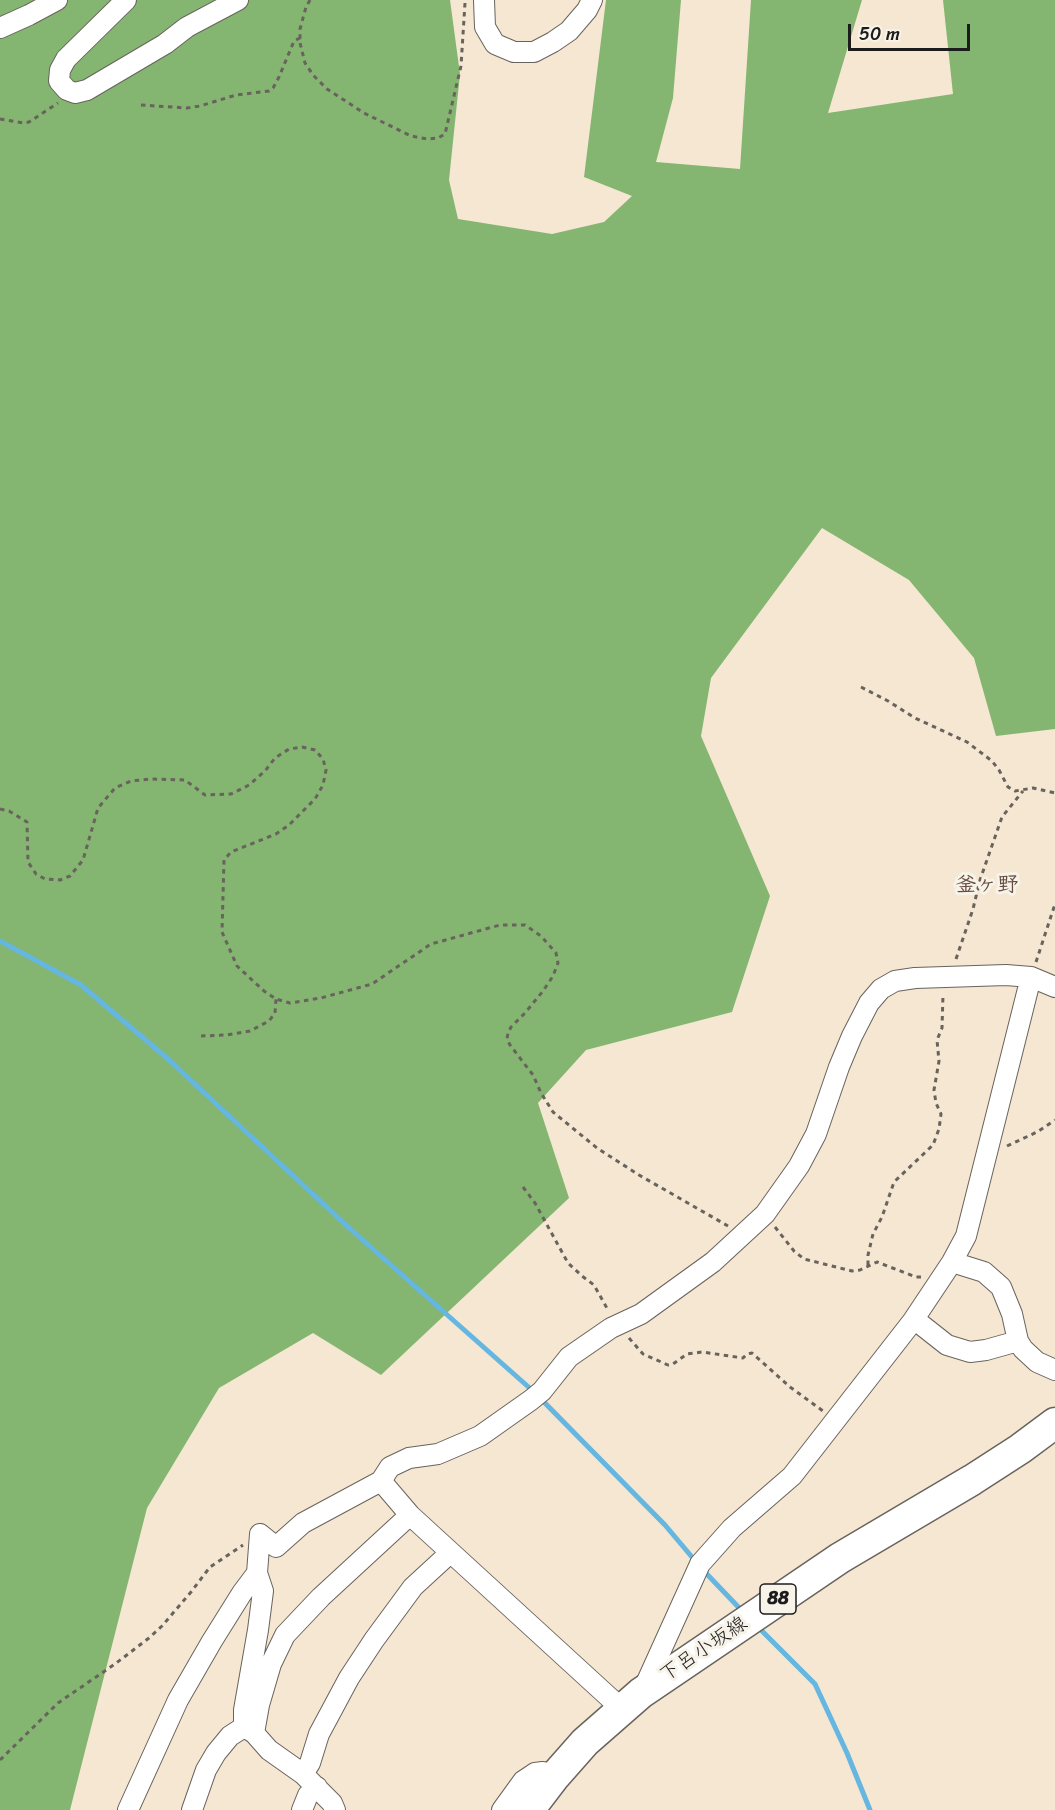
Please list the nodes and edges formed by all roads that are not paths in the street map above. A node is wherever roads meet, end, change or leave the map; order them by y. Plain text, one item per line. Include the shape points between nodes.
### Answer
1 (57, 0) edge
2 (126, 0) edge
3 (238, 0) edge
4 (484, 0) edge
5 (592, 0) edge
6 (0, 28) edge
7 (1031, 976) junction
8 (1055, 987) edge
9 (952, 1262) junction
10 (914, 1319) junction
11 (1018, 1341) junction
12 (1055, 1370) edge
13 (1055, 1423) edge
14 (381, 1481) junction
15 (410, 1515) junction
16 (450, 1553) junction
17 (257, 1573) junction
18 (632, 1701) junction
19 (249, 1730) junction
20 (555, 1776) junction
21 (310, 1780) junction
22 (128, 1810) edge
23 (192, 1810) edge
24 (302, 1810) edge
25 (335, 1810) edge
26 (502, 1810) edge
27 (529, 1810) edge

1 - 6 street
2 - 3 street via 66,59 59,81 67,90 87,90
4 - 5 street via 485,27 495,44 514,52 534,52 569,31
7 - 8 street
7 - 9 street via 966,1236
7 - 14 street via 915,978 895,981 881,989 869,1003 839,1068 816,1134 765,1214 713,1262 642,1314 618,1325 570,1358 537,1395 480,1436 438,1454 409,1458 390,1467
9 - 10 street
9 - 11 street via 984,1272 1001,1287
10 - 11 street via 947,1345 970,1352
10 - 18 street via 792,1476 732,1528 700,1564
11 - 12 street via 1037,1362
13 - 18 main road, 下呂小坂線 / 88 via 972,1480 840,1558
14 - 15 street
14 - 17 street via 303,1523 276,1547 260,1534
15 - 16 street
15 - 19 street via 285,1635
16 - 18 street
16 - 21 street via 413,1587 349,1678 319,1734 310,1763
17 - 19 street via 263,1591 244,1710
17 - 22 street via 178,1700
18 - 20 main road, 下呂小坂線 / 88 via 585,1742
19 - 21 street
19 - 23 street via 230,1736 216,1753
20 - 26 street via 535,1773 523,1781
20 - 27 main road, 下呂小坂線 / 88
21 - 24 street
21 - 25 street

